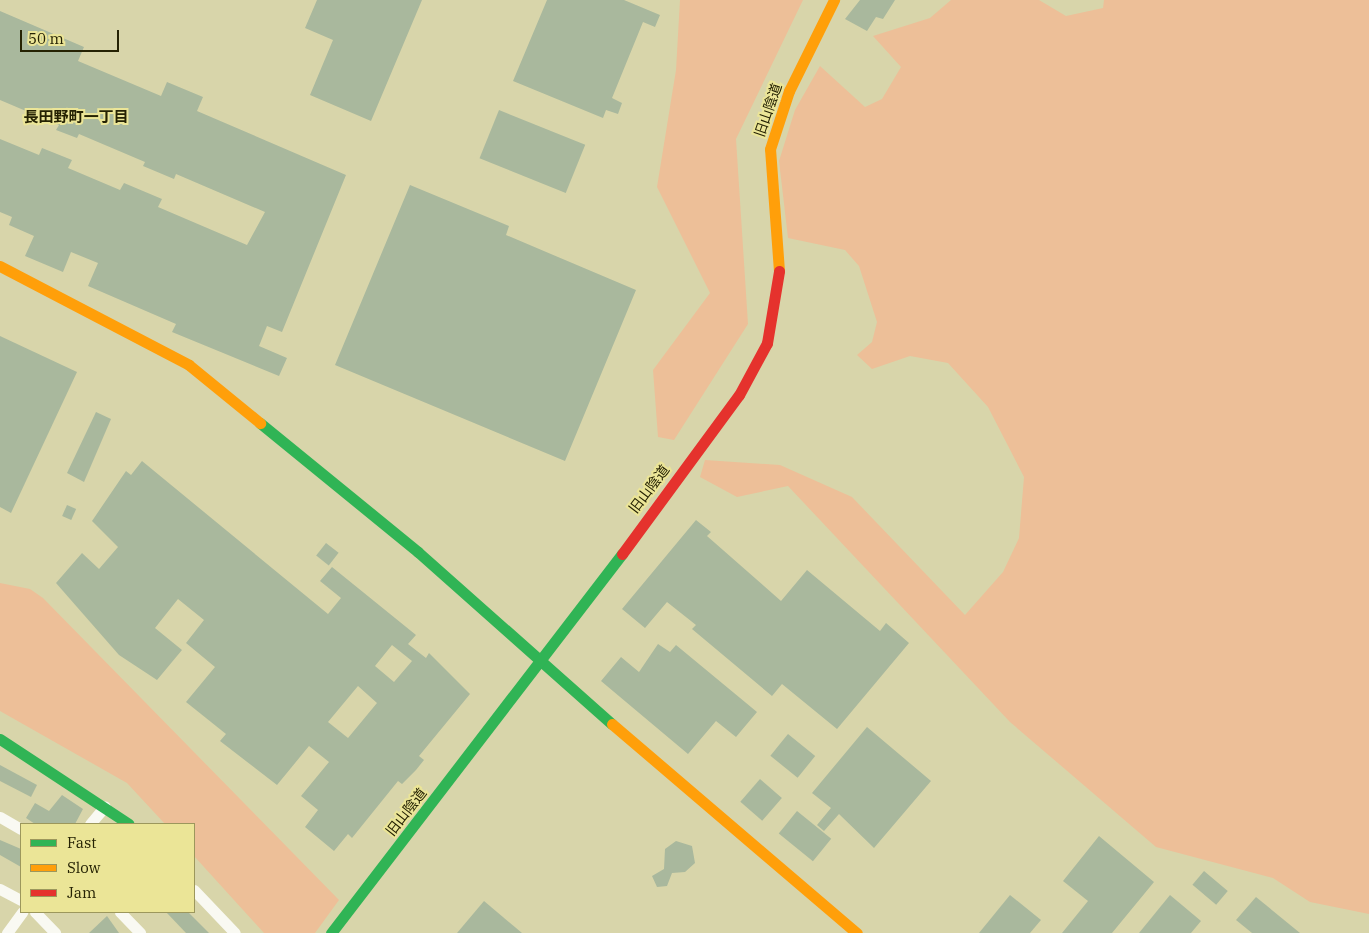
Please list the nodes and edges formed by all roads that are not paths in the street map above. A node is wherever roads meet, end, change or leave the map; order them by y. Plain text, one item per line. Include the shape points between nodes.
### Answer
1 (834, 0) edge
2 (0, 266) edge
3 (541, 664) junction
4 (0, 738) edge
5 (106, 806) junction
6 (0, 817) edge
7 (91, 823) edge
8 (128, 823) edge
9 (20, 829) edge
10 (0, 889) edge
11 (195, 891) edge
12 (20, 899) edge
13 (21, 913) edge
14 (36, 913) edge
15 (121, 913) edge
16 (6, 933) edge
17 (55, 933) edge
18 (140, 933) edge
19 (235, 933) edge
20 (331, 933) edge
21 (857, 933) edge

1 - 3 street, 旧山陰道 via 789,92 770,149 780,283 767,343 739,394
2 - 3 street via 189,365 418,552
3 - 20 street, 旧山陰道
3 - 21 street
4 - 5 street
5 - 7 street
5 - 8 street
6 - 9 street
10 - 12 street
11 - 19 street
13 - 16 street
14 - 17 street
15 - 18 street

